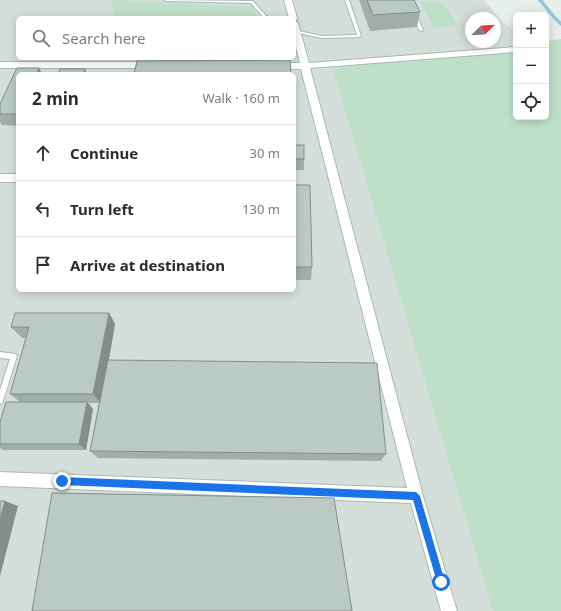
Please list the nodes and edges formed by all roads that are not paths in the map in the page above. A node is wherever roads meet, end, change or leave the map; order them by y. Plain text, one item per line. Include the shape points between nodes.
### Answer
1 (166, 0) edge
2 (189, 0) edge
3 (288, 0) edge
4 (347, 0) edge
5 (413, 12) edge
6 (264, 16) edge
7 (292, 16) edge
8 (296, 28) edge
9 (421, 30) dead end
10 (296, 32) edge
11 (513, 49) edge
12 (0, 64) edge
13 (158, 65) edge
14 (266, 66) edge
15 (305, 66) junction
16 (103, 70) edge
17 (0, 178) edge
18 (16, 178) edge
19 (0, 355) edge
20 (0, 400) edge
21 (0, 479) edge
22 (416, 496) junction
23 (449, 611) edge

1 - 2 lane
2 - 6 lane via 252,2
3 - 7 street
4 - 8 lane via 359,36 322,37
5 - 9 lane
10 - 15 street
11 - 15 street
12 - 16 street via 19,68
13 - 16 street
14 - 15 street
15 - 22 street
17 - 18 street
19 - 20 lane via 14,356
21 - 22 street
22 - 23 street

